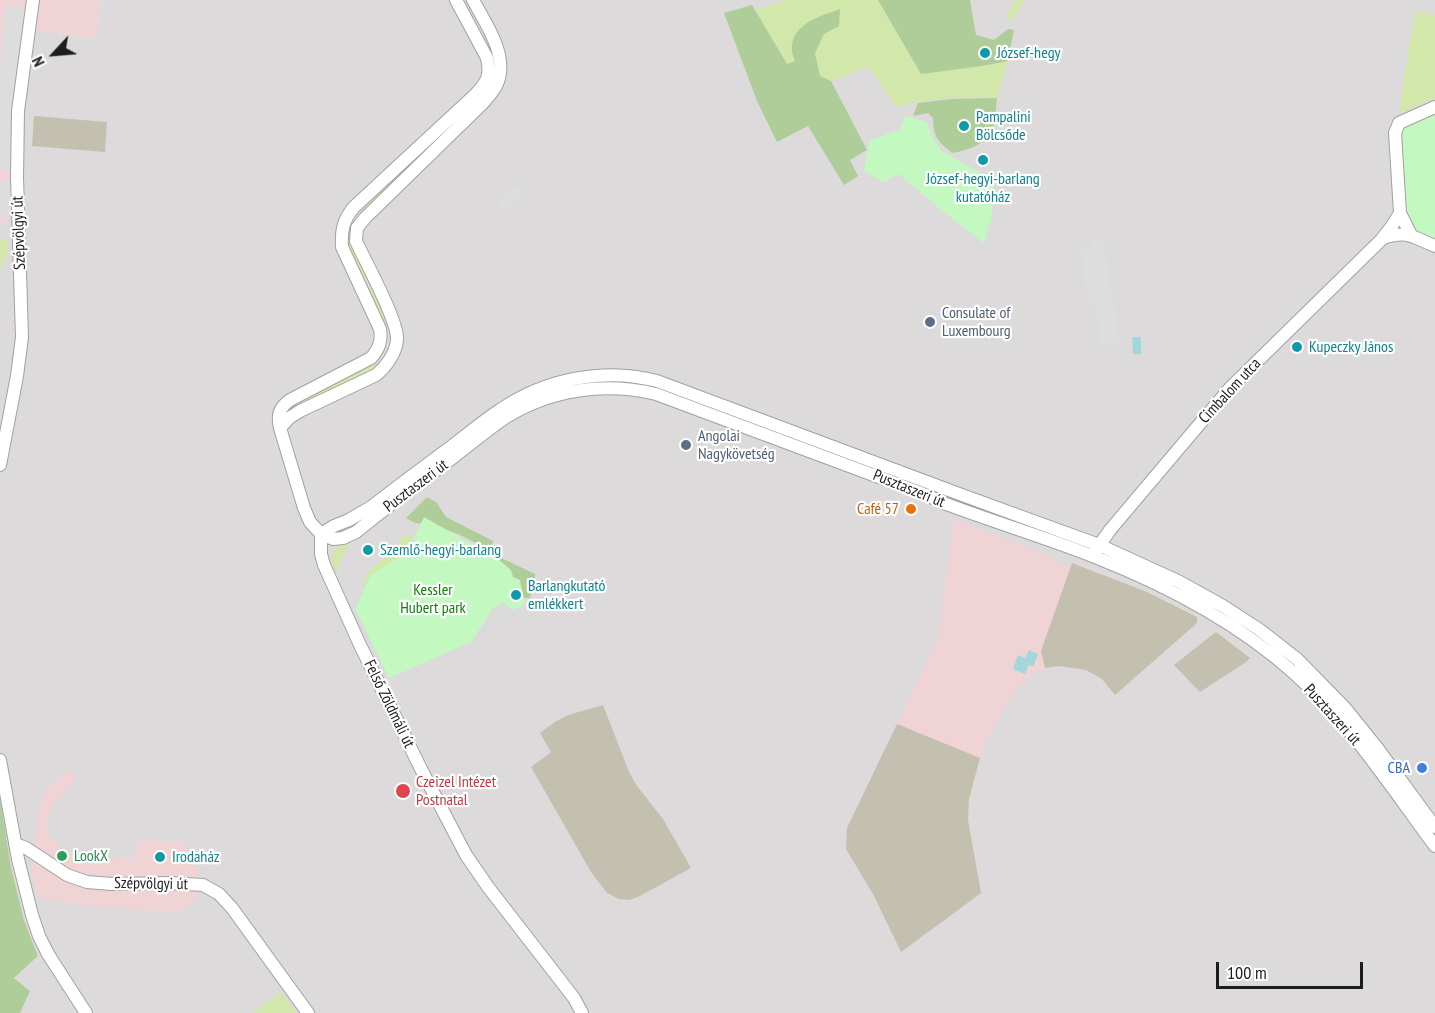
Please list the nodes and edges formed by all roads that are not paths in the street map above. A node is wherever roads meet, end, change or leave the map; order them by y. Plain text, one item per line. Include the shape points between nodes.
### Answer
1 (33, 0) edge
2 (456, 0) edge
3 (473, 0) edge
4 (494, 67) junction
5 (1435, 107) edge
6 (1400, 213) junction
7 (343, 222) junction
8 (357, 228) junction
9 (1411, 235) junction
10 (1382, 239) junction
11 (1435, 246) edge
12 (380, 345) junction
13 (394, 351) junction
14 (290, 400) junction
15 (297, 414) junction
16 (279, 428) junction
17 (0, 465) edge
18 (883, 472) junction
19 (953, 492) junction
20 (948, 505) junction
21 (321, 534) junction
22 (1099, 545) junction
23 (1093, 556) junction
24 (1374, 753) junction
25 (0, 760) edge
26 (1435, 827) edge
27 (15, 844) junction
28 (1435, 846) edge
29 (86, 1013) edge
30 (308, 1013) edge
31 (582, 1013) edge

1 - 17 street, Szépvölgyi út via 18,111 22,337
2 - 4 street
3 - 4 street via 494,41 499,57
4 - 7 street via 475,95 354,207
4 - 8 street via 499,76 483,103
5 - 6 street via 1399,123 1395,133
6 - 9 street
6 - 10 street, Cimbalom utca
7 - 8 street
7 - 12 street via 342,248 380,329
8 - 13 street via 357,241 394,323
9 - 10 street
9 - 11 street
10 - 22 street, Cimbalom utca via 1230,388
12 - 13 street
12 - 14 street via 365,362
13 - 15 street via 376,375
14 - 15 street
14 - 16 street via 279,410
15 - 16 street
16 - 21 street via 303,508
18 - 19 street, Pusztaszeri út
18 - 20 street, Pusztaszeri út
18 - 21 street, Pusztaszeri út via 656,394 611,387 585,389 558,394 506,418 356,532 333,539
19 - 20 street
19 - 22 street, Pusztaszeri út
20 - 23 street, Pusztaszeri út
21 - 31 street, Felső Zöldmáli út via 324,565 360,645 466,855
22 - 23 street, Cimbalom utca
22 - 24 street, Pusztaszeri út via 1180,582 1260,630 1297,659 1346,708
23 - 24 street, Pusztaszeri út via 1172,591 1256,643 1293,673
24 - 26 street, Pusztaszeri út
24 - 28 street, Pusztaszeri út
25 - 27 street
27 - 29 street via 39,936
27 - 30 street, Szépvölgyi út via 67,875 87,882 203,885 219,894

